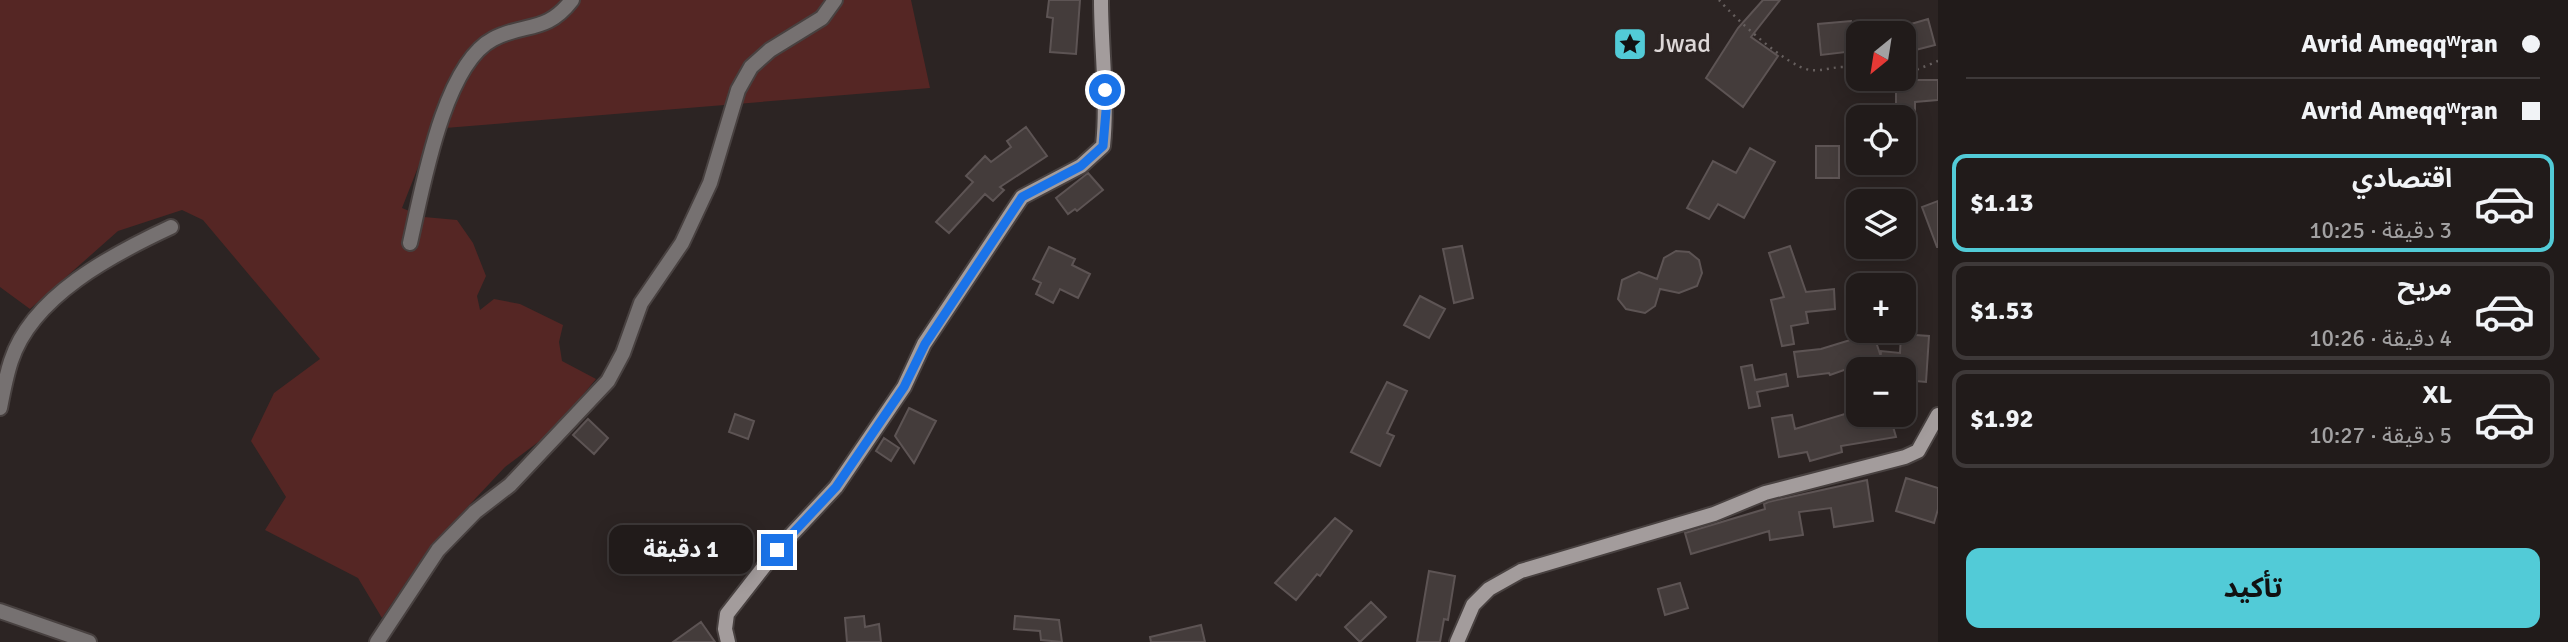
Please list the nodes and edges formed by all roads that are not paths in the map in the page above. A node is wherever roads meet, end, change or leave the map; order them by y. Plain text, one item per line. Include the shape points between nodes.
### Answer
1 (572, 0) edge
2 (835, 0) edge
3 (1101, 0) edge
4 (171, 228) dead end
5 (410, 243) dead end
6 (0, 408) edge
7 (1938, 415) edge
8 (0, 611) edge
9 (89, 642) edge
10 (377, 642) edge
11 (728, 642) edge
12 (1457, 642) edge

1 - 5 street via 553,21 498,37 476,52 441,116
2 - 10 street via 822,18 770,50 744,79 710,183 682,243 641,303 608,381 510,485 438,550
3 - 11 street via 1103,146 1081,166 1022,197 836,487 777,550 727,614
4 - 6 street via 119,251 39,311 11,359
7 - 12 street via 1918,450 1905,457 1765,493 1714,514 1514,574 1473,605
8 - 9 street

